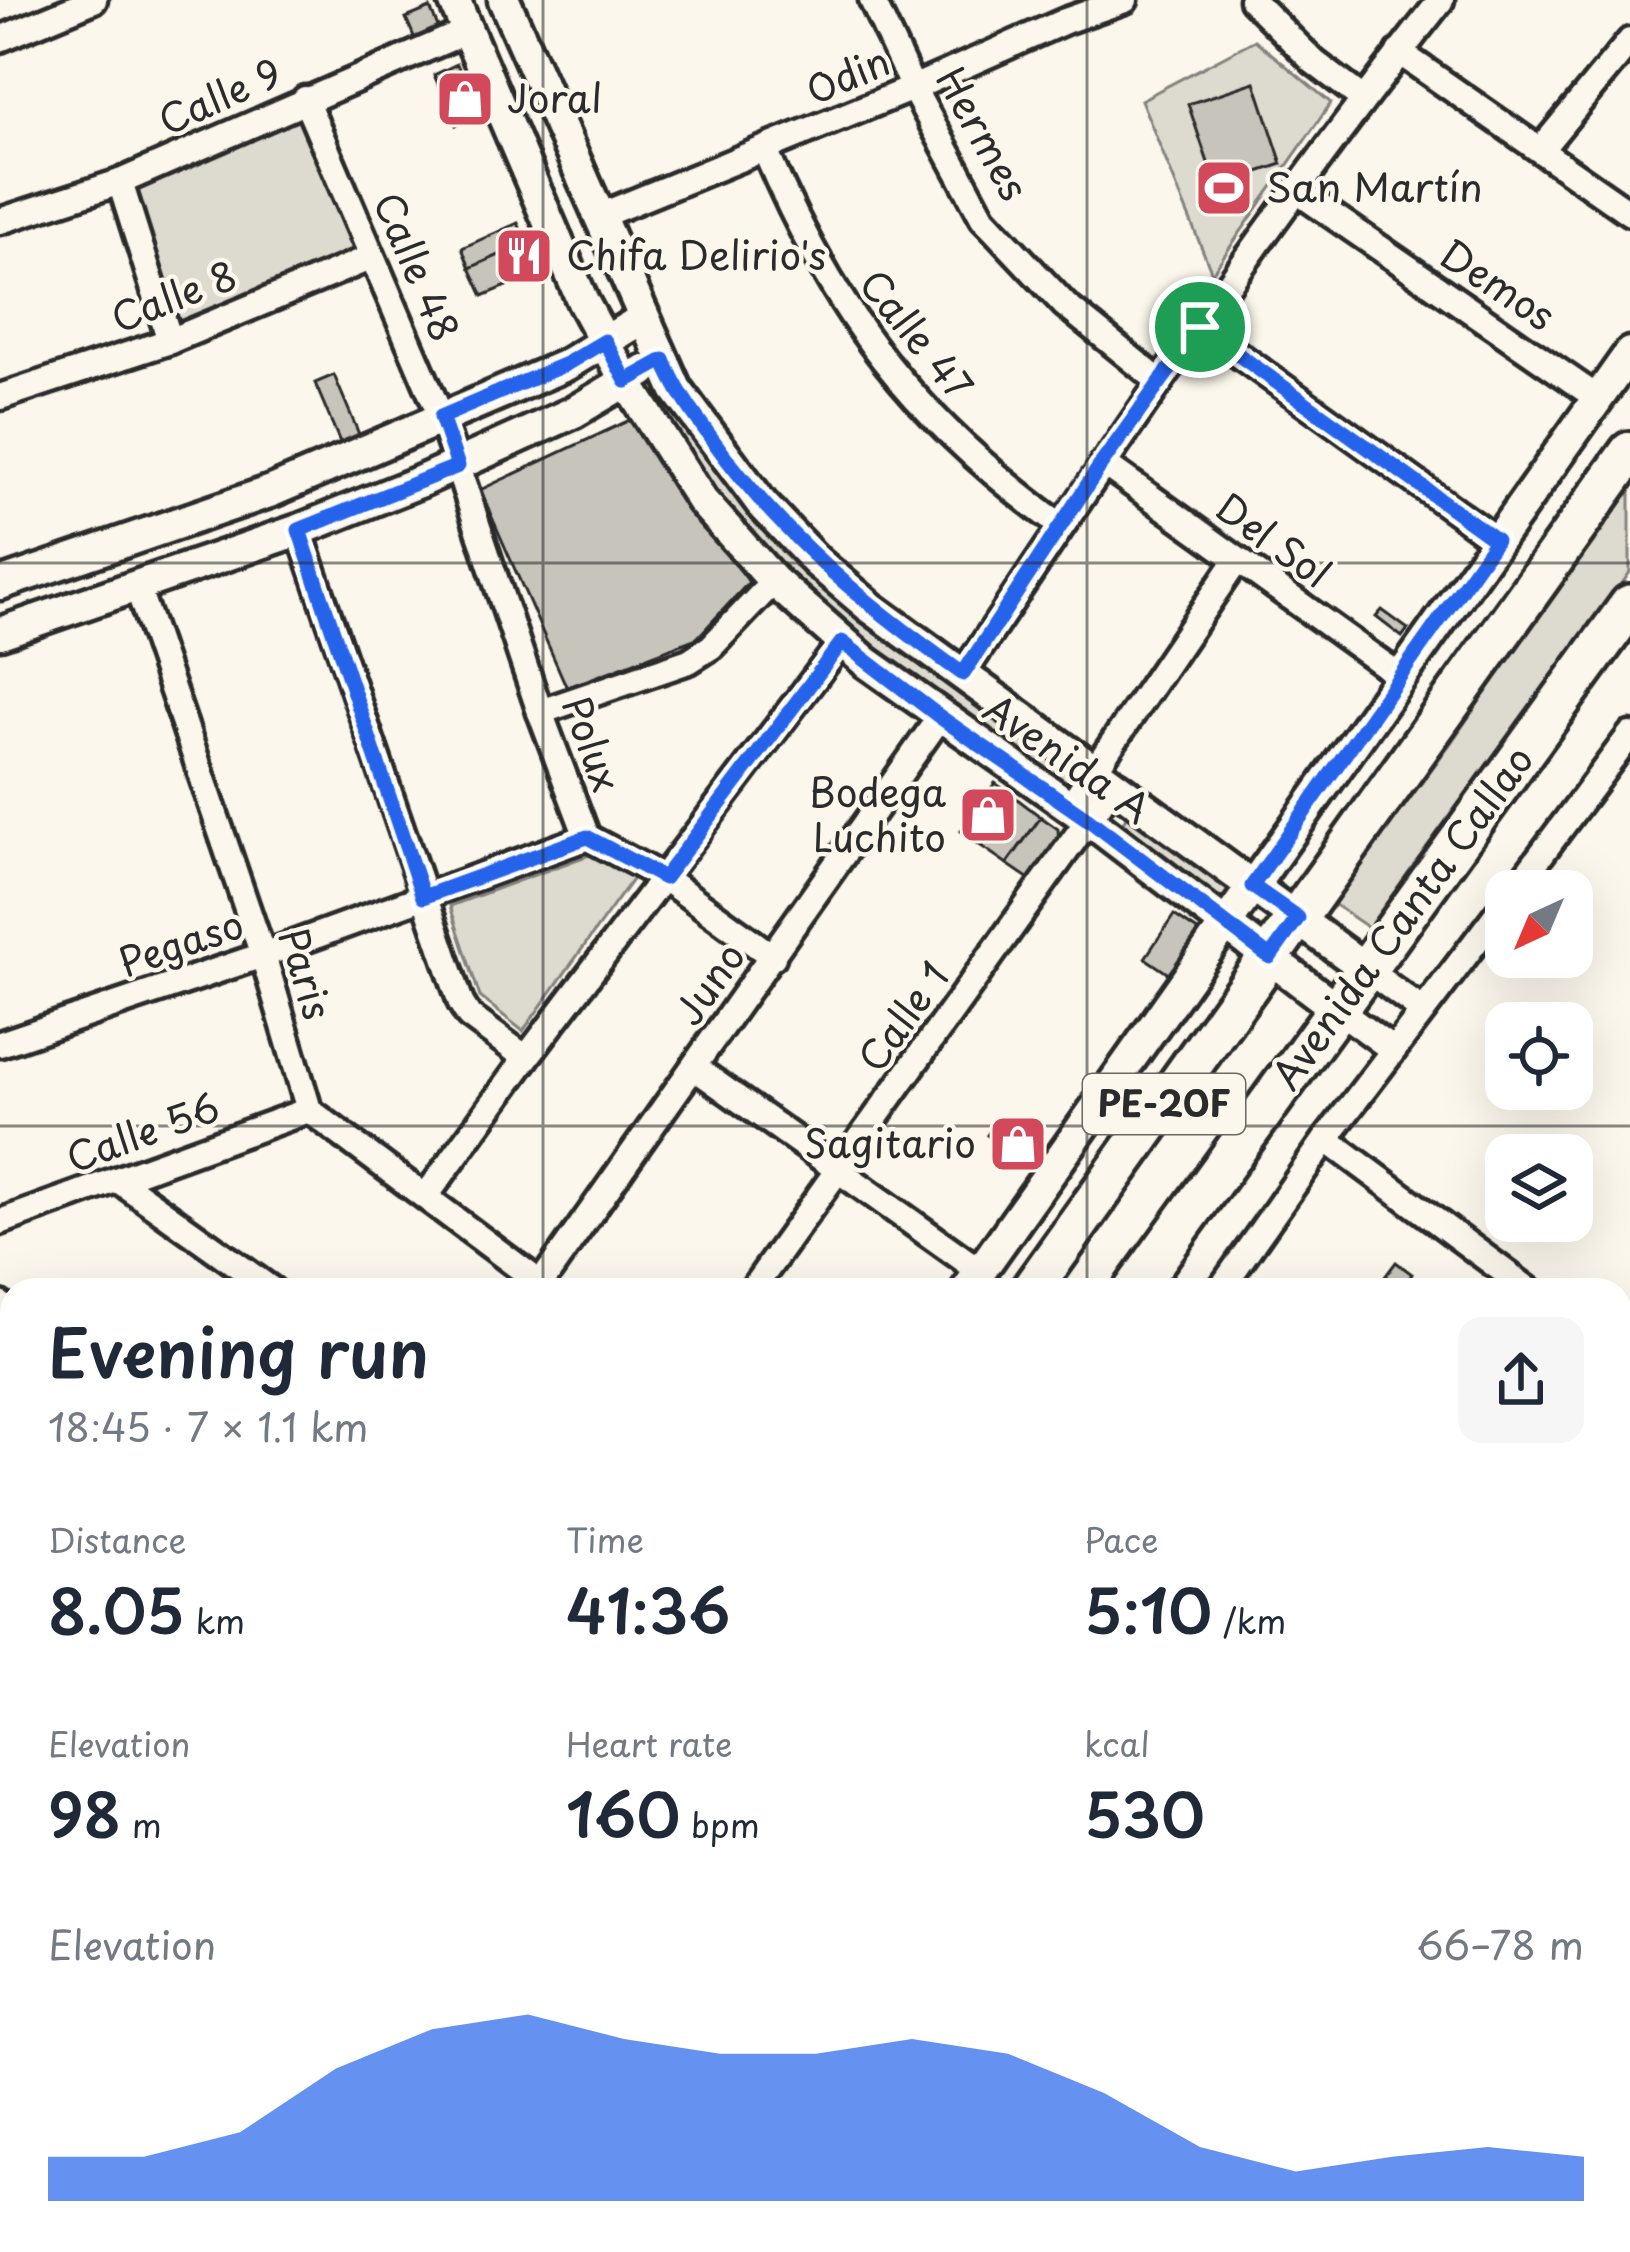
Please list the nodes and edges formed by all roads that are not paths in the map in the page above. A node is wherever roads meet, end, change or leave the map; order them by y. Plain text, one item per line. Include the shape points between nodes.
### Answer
1 (454, 0) edge
2 (504, 0) edge
3 (872, 0) edge
4 (1125, 0) edge
5 (1252, 0) edge
6 (1441, 0) edge
7 (87, 2) edge
8 (1060, 10) edge
9 (466, 31) junction
10 (0, 39) edge
11 (1630, 41) edge
12 (1399, 52) junction
13 (913, 88) junction
14 (1363, 98) junction
15 (305, 99) junction
16 (1542, 148) junction
17 (765, 150) junction
18 (120, 182) junction
19 (1297, 191) junction
20 (1630, 214) edge
21 (598, 217) junction
22 (0, 221) edge
23 (372, 257) junction
24 (644, 318) junction
25 (1200, 327) junction
26 (170, 341) junction
27 (605, 341) junction
28 (1630, 353) edge
29 (664, 360) junction
30 (626, 381) junction
31 (1160, 382) junction
32 (0, 397) edge
33 (1597, 397) junction
34 (441, 417) junction
35 (1630, 452) edge
36 (1102, 463) junction
37 (458, 466) junction
38 (1061, 526) junction
39 (299, 530) junction
40 (1496, 540) junction
41 (1238, 560) junction
42 (774, 581) junction
43 (0, 584) edge
44 (137, 586) junction
45 (1630, 604) edge
46 (0, 633) edge
47 (842, 642) junction
48 (963, 674) junction
49 (1401, 677) junction
50 (541, 712) junction
51 (940, 717) junction
52 (1630, 735) edge
53 (1104, 777) junction
54 (1080, 813) junction
55 (587, 837) junction
56 (1530, 870) edge
57 (664, 878) junction
58 (1252, 886) junction
59 (423, 897) junction
60 (1298, 918) junction
61 (1226, 923) junction
62 (1485, 930) edge
63 (263, 955) junction
64 (773, 957) junction
65 (1270, 957) junction
66 (1366, 969) junction
67 (1337, 1009) junction
68 (1423, 1011) junction
69 (0, 1044) edge
70 (1393, 1050) junction
71 (526, 1058) junction
72 (695, 1068) junction
73 (310, 1110) junction
74 (1326, 1139) junction
75 (837, 1173) junction
76 (118, 1180) junction
77 (426, 1196) junction
78 (0, 1222) edge
79 (255, 1278) edge
80 (527, 1278) edge
81 (544, 1278) edge
82 (761, 1278) edge
83 (969, 1278) edge
84 (975, 1278) edge
85 (1040, 1278) edge
86 (1144, 1278) edge
87 (1228, 1278) edge
88 (1513, 1278) edge

1 - 9 street, Avenida A
2 - 21 street, Avenida A
3 - 13 street, Hermes
4 - 8 street, Odin
5 - 14 street
6 - 12 street
7 - 10 street
8 - 13 street, Odin
9 - 15 street, Calle 9
9 - 27 street, Avenida A
11 - 16 street
12 - 14 street
12 - 16 street
13 - 17 street, Odin
13 - 31 street, Hermes via 982,218 1065,305
14 - 19 street
15 - 18 street, Calle 9
15 - 23 street, Calle 48
16 - 20 street
17 - 21 street, Odin
17 - 38 street, Calle 47 via 797,227 882,360 957,442
18 - 22 street, Calle 9
18 - 26 street
19 - 25 street
19 - 33 street, Demos
21 - 24 street, Avenida A
23 - 26 street, Calle 8
23 - 34 street, Calle 48
24 - 27 street
24 - 29 street, Avenida A
25 - 31 street
25 - 40 street
26 - 32 street, Calle 8
27 - 30 street, Avenida A
27 - 34 street
28 - 33 street
29 - 30 street
29 - 48 street, Avenida A via 676,389 775,519 870,607
30 - 37 street
30 - 42 street, Avenida A via 702,501
31 - 36 street
33 - 40 street
34 - 37 street, Calle 48
34 - 43 street via 272,491
35 - 60 main road, PE-20F
36 - 38 street
36 - 41 street, Del Sol
37 - 39 street
37 - 50 street, Polux
38 - 48 street
39 - 44 street
39 - 59 street
40 - 49 street
41 - 49 street, Del Sol
41 - 53 street, Calle 1
42 - 47 street, Avenida A
42 - 50 street via 689,661
44 - 46 street
44 - 63 street, Paris
45 - 66 main road, Avenida Canta Callao / PE-20F
47 - 51 street, Avenida A
47 - 57 street
48 - 53 street, Avenida A
49 - 58 street
50 - 55 street, Polux
51 - 54 street, Avenida A
51 - 64 street, Juno
52 - 56 street, Avenida Canta Callao
53 - 54 street, Calle 1
53 - 58 street, Avenida A
54 - 61 street, Avenida A
54 - 75 street, Calle 1
55 - 57 street, Polux
55 - 59 street, Pegaso
57 - 64 street, Polux
57 - 71 street
58 - 60 street, Avenida A
58 - 61 street
59 - 63 street, Pegaso
59 - 71 street via 469,1016
60 - 65 main road, PE-20F
60 - 66 street, Avenida A
61 - 65 street, Avenida A
61 - 84 street
62 - 68 street, Avenida Canta Callao
63 - 69 street, Pegaso
63 - 73 street, Paris
64 - 72 street, Juno
65 - 67 street, Avenida A
65 - 85 main road, PE-20F
66 - 67 main road, Avenida Canta Callao / PE-20F
66 - 68 street, Avenida A
67 - 70 street, Avenida A
67 - 86 main road, Avenida Canta Callao / PE-20F
68 - 70 street, Avenida Canta Callao
70 - 74 street, Avenida Canta Callao
71 - 77 street
72 - 75 street
72 - 81 street, Juno
73 - 76 street, Calle 56
73 - 77 street
74 - 87 street, Avenida Canta Callao
74 - 88 street
75 - 82 street, Calle 1
75 - 83 street
76 - 78 street, Calle 56
76 - 79 street
77 - 80 street

